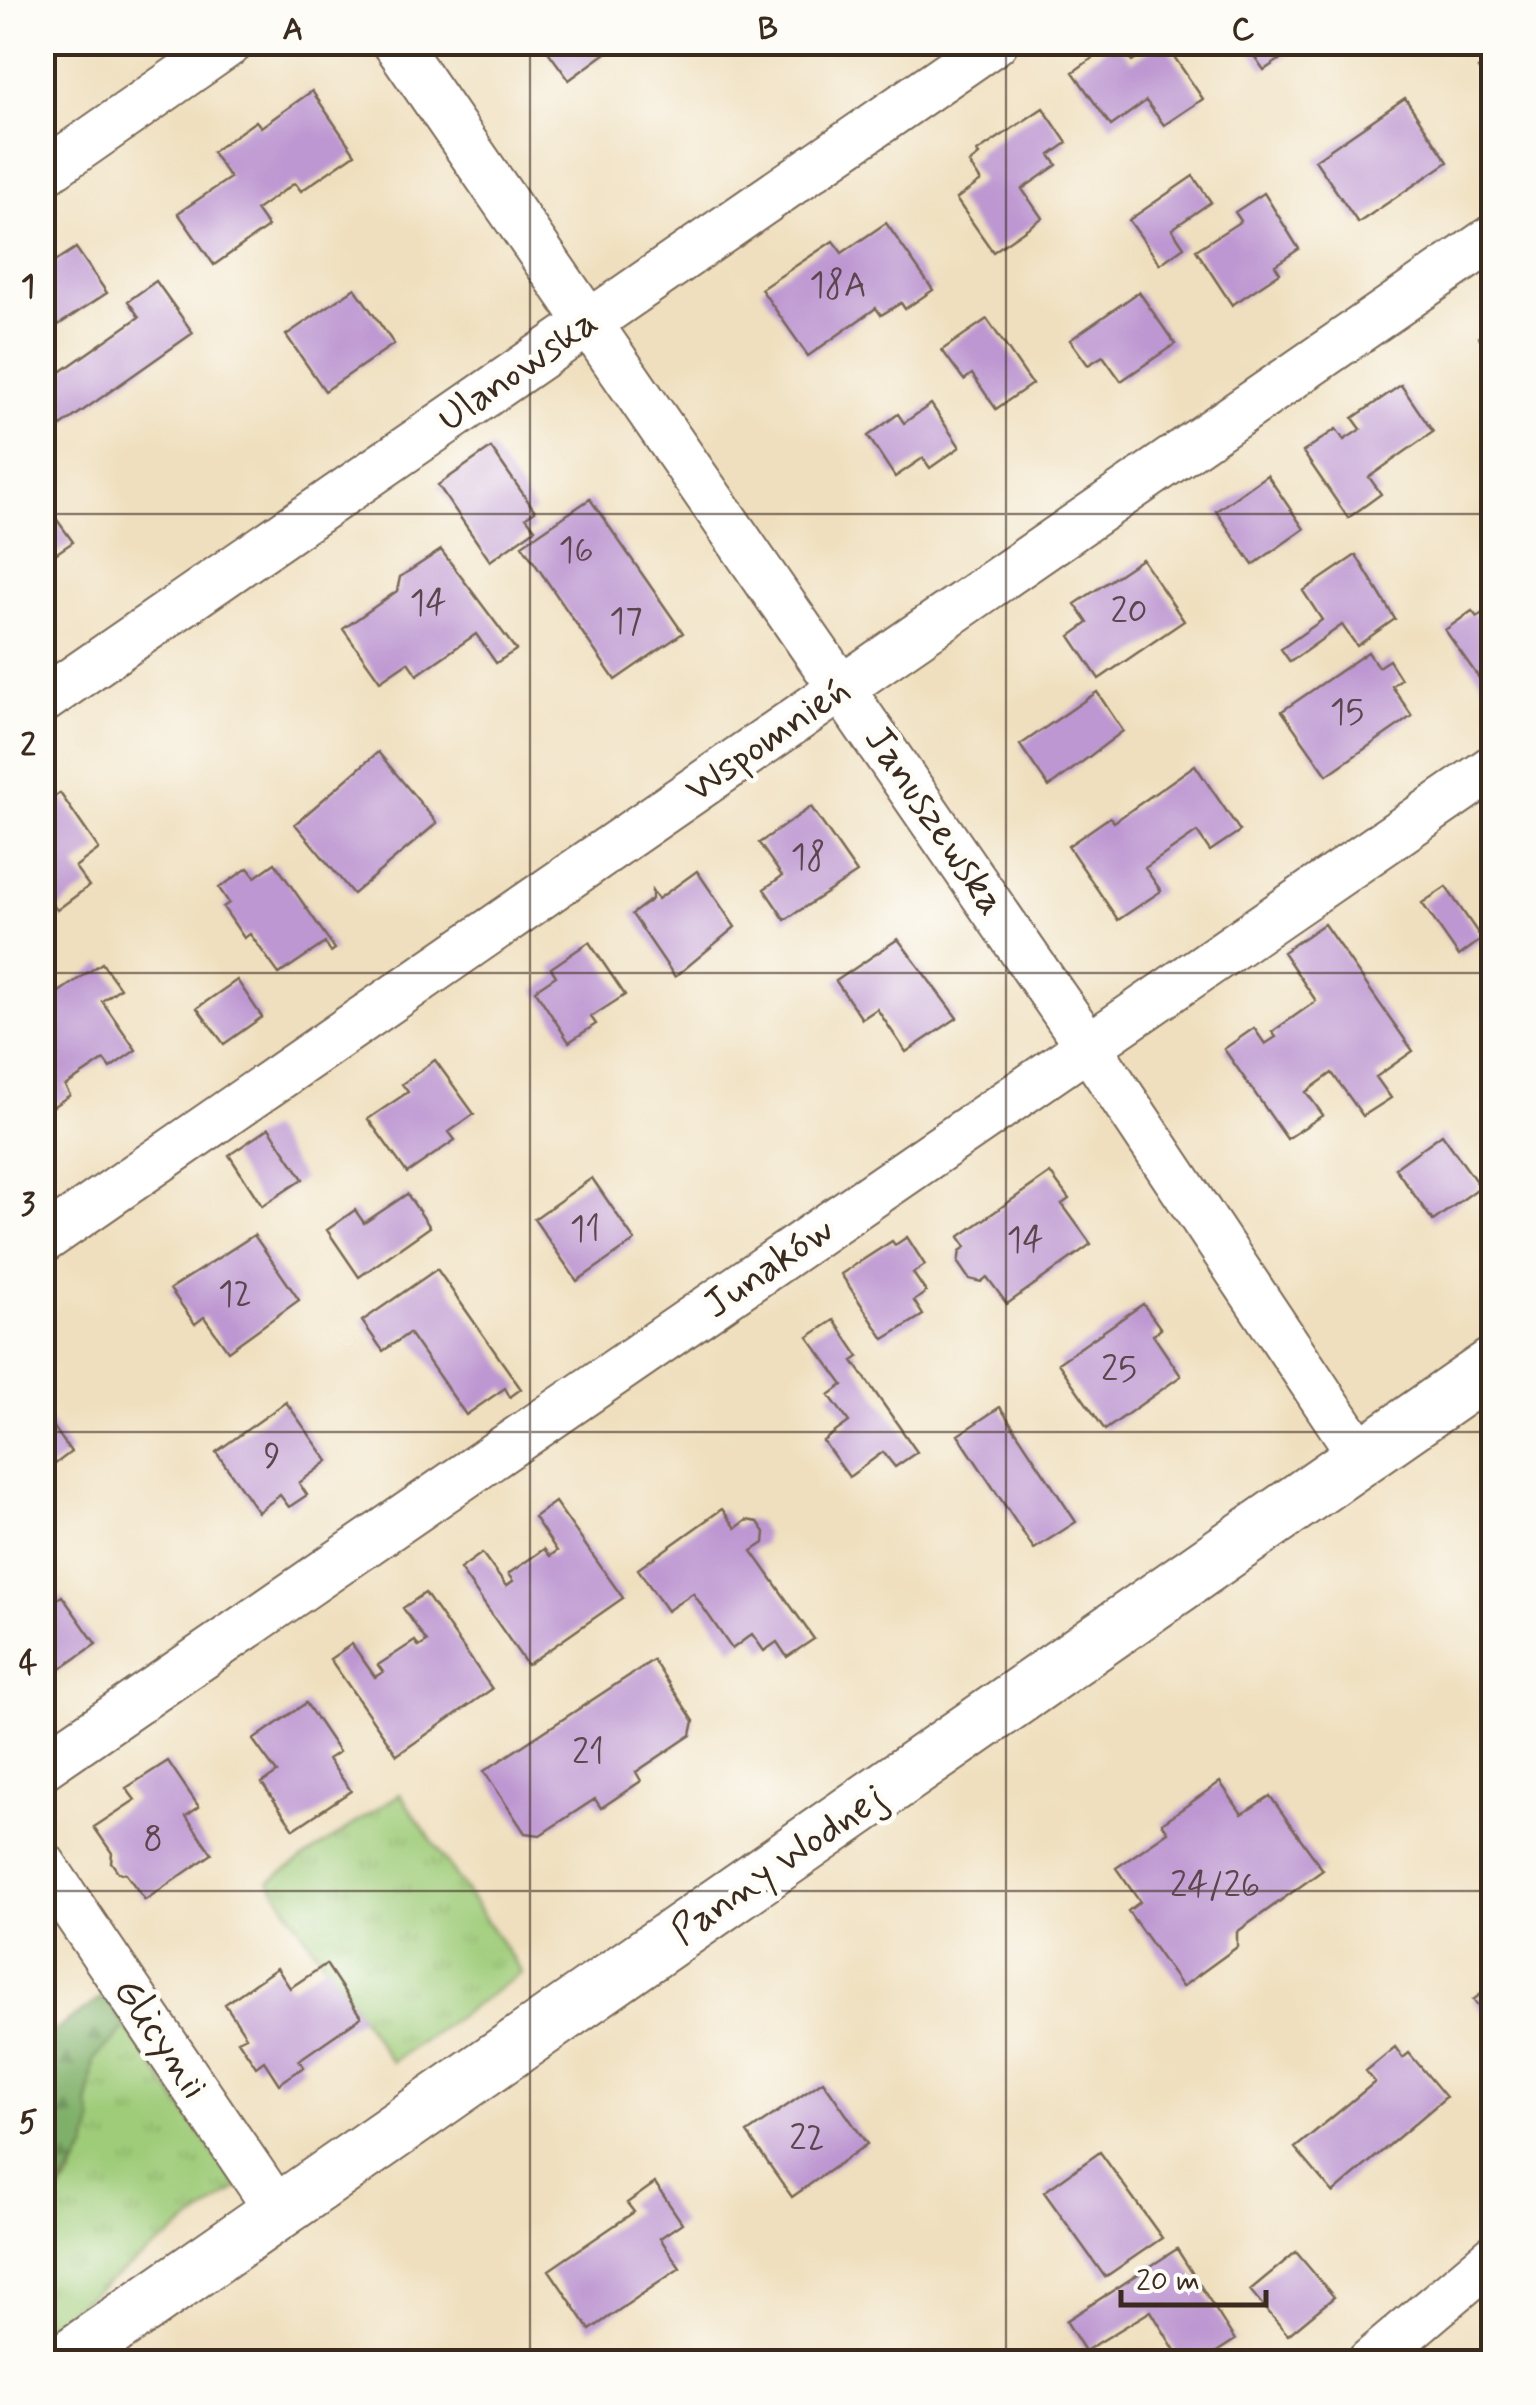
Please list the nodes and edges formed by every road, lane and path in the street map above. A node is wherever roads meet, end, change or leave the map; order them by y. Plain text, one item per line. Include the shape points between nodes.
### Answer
1 (231, 42) edge
2 (395, 42) edge
3 (996, 42) edge
4 (42, 174) edge
5 (1494, 236) edge
6 (588, 322) junction
7 (843, 688) junction
8 (42, 701) edge
9 (1494, 768) edge
10 (1088, 1046) junction
11 (42, 1242) edge
12 (1494, 1365) edge
13 (1362, 1458) junction
14 (42, 1767) edge
15 (42, 1863) edge
16 (280, 2214) junction
17 (1494, 2258) edge
18 (62, 2362) edge
19 (1370, 2362) edge

1 - 4 street
2 - 6 street, Januszewska
3 - 6 street, Ulanowska
5 - 7 street, Wspomnień
6 - 7 street, Januszewska
6 - 8 street, Ulanowska
7 - 10 street, Januszewska
7 - 11 street, Wspomnień
9 - 10 street, Junaków
10 - 13 street, Januszewska
10 - 14 street, Junaków
12 - 13 street, Panny Wodnej
13 - 16 street, Panny Wodnej
15 - 16 street, Glicynii
16 - 18 street, Panny Wodnej
17 - 19 street

